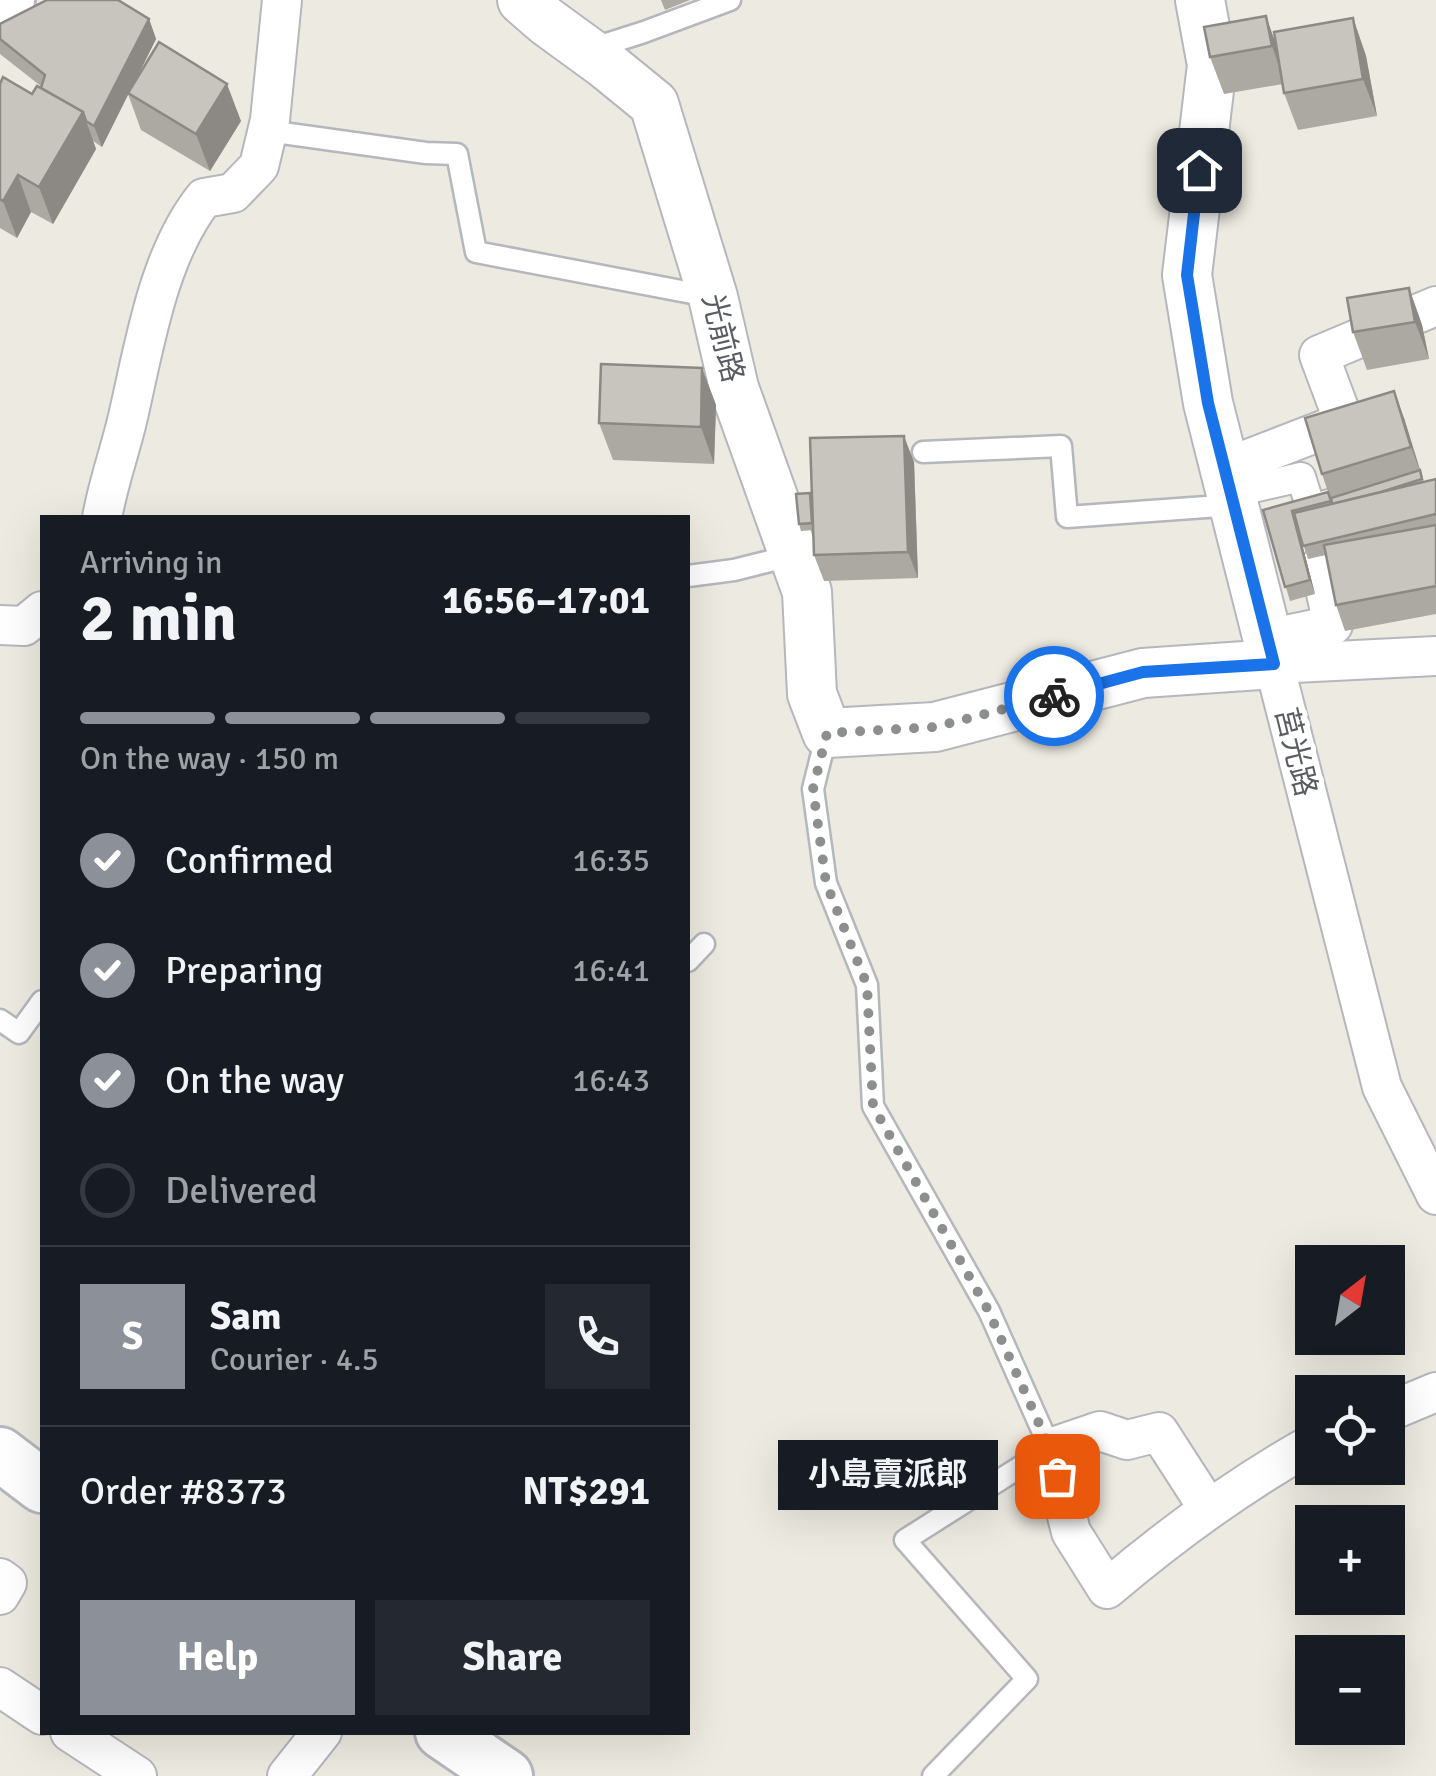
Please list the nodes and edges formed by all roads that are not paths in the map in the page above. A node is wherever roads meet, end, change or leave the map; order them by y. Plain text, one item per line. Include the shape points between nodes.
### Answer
1 (8, 0) edge
2 (282, 0) edge
3 (522, 0) edge
4 (730, 0) edge
5 (1200, 0) edge
6 (0, 4) edge
7 (585, 50) junction
8 (268, 131) junction
9 (713, 297) junction
10 (1436, 306) edge
11 (923, 452) dead end
12 (1230, 488) junction
13 (1366, 493) edge
14 (103, 515) edge
15 (1436, 541) edge
16 (794, 555) junction
17 (690, 576) edge
18 (40, 613) edge
19 (0, 626) edge
20 (1270, 651) junction
21 (1436, 656) edge
22 (827, 733) junction
23 (704, 944) dead end
24 (690, 958) edge
25 (40, 1004) edge
26 (0, 1020) edge
27 (1436, 1195) edge
28 (1436, 1392) edge
29 (1405, 1405) edge
30 (1050, 1448) junction
31 (1295, 1453) edge
32 (0, 1454) edge
33 (40, 1484) edge
34 (1208, 1508) junction
35 (0, 1578) edge
36 (0, 1595) edge
37 (0, 1687) edge
38 (40, 1713) edge
39 (75, 1735) edge
40 (320, 1735) edge
41 (446, 1735) edge
42 (137, 1776) edge
43 (287, 1776) edge
44 (506, 1776) edge
45 (933, 1776) edge

1 - 6 main road
2 - 8 street
3 - 7 street, 光前路
4 - 7 lane
5 - 12 street, 莒光路 via 1212,65 1187,275
7 - 9 street, 光前路 via 654,104
8 - 9 lane via 457,154 476,252
8 - 14 street via 259,166 233,193 204,198 176,241
9 - 16 street, 光前路 via 734,388
10 - 12 street via 1318,355 1344,422
11 - 12 lane via 1061,446 1067,518
12 - 13 street via 1301,477 1311,509
12 - 20 street, 莒光路
15 - 20 street via 1320,566 1334,625
16 - 17 lane
16 - 22 street, 光前路 via 807,592 812,694
18 - 19 street via 24,626
20 - 21 street
20 - 22 street via 1143,672 935,727
20 - 27 street, 莒光路 via 1382,1087
22 - 30 lane via 813,789 826,883 867,985 873,1106 988,1310
23 - 24 lane
25 - 26 lane via 19,1033
28 - 29 street
30 - 34 street via 1100,1431 1127,1440 1158,1432
30 - 34 street via 1070,1532 1107,1589
30 - 45 lane via 905,1540 1027,1679
31 - 34 street
32 - 33 main road
35 - 36 street via 7,1584
37 - 38 street
39 - 42 street
40 - 43 street
41 - 44 main road

